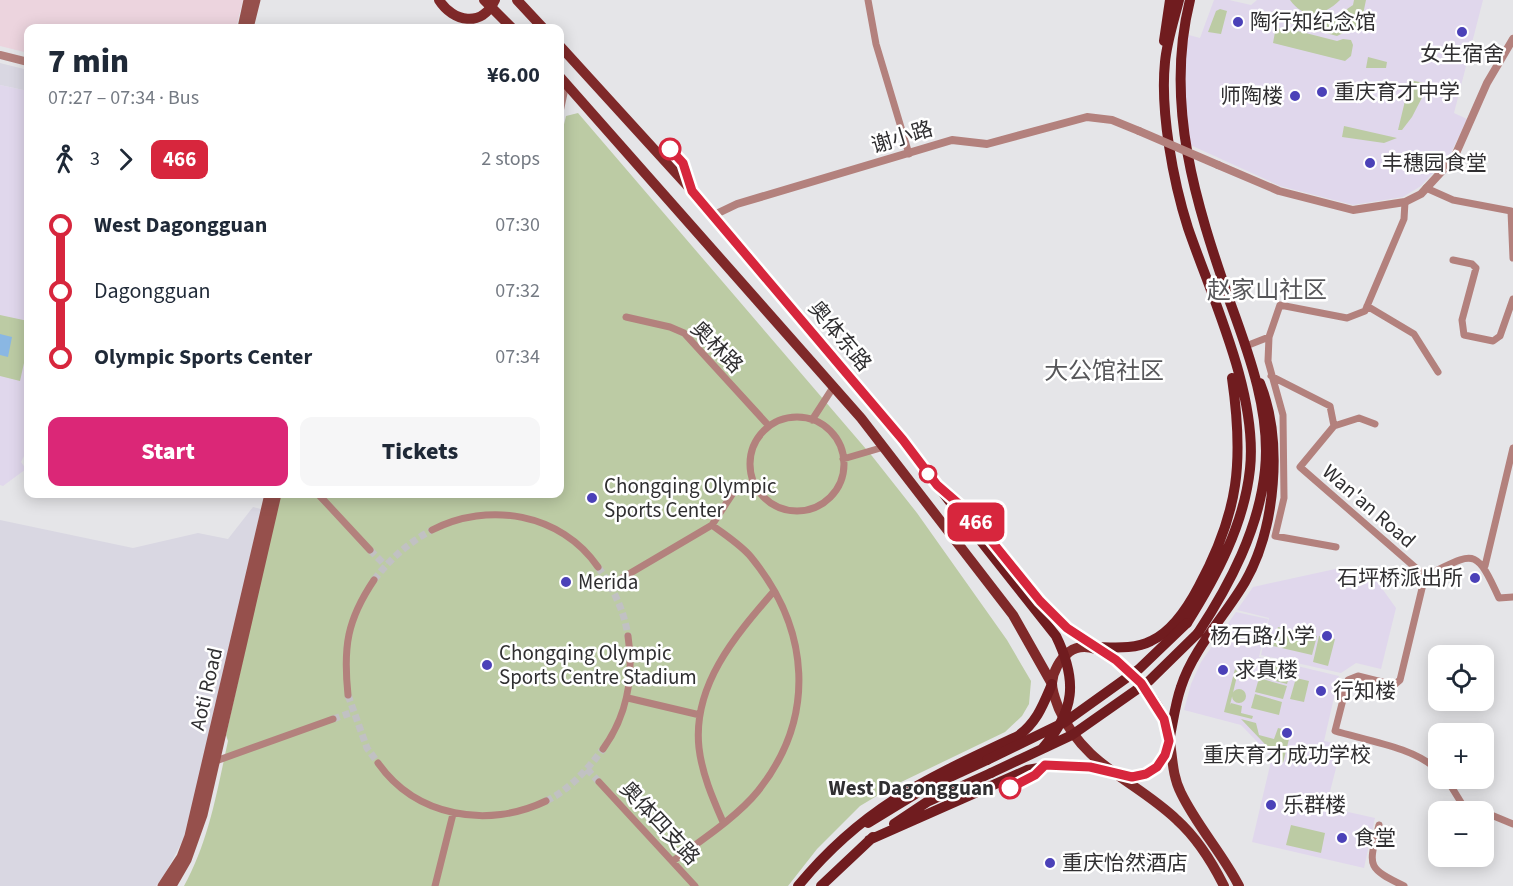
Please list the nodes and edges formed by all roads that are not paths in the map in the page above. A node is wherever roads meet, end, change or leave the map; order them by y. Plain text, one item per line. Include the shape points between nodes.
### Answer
1 (248, 0) edge
2 (256, 0) edge
3 (439, 0) edge
4 (484, 0) edge
5 (495, 0) edge
6 (517, 0) edge
7 (868, 0) edge
8 (1192, 0) edge
9 (1172, 1) edge
10 (243, 24) edge
11 (250, 24) edge
12 (508, 24) edge
13 (539, 24) edge
14 (1513, 39) edge
15 (564, 50) edge
16 (0, 55) edge
17 (24, 61) edge
18 (564, 81) edge
19 (909, 154) junction
20 (1426, 188) junction
21 (1405, 202) junction
22 (714, 215) junction
23 (1513, 258) edge
24 (1453, 260) dead end
25 (1513, 299) edge
26 (1367, 306) junction
27 (626, 317) dead end
28 (1509, 324) edge
29 (1226, 333) junction
30 (1269, 337) junction
31 (1247, 349) junction
32 (1438, 372) dead end
33 (1271, 376) junction
34 (834, 386) junction
35 (812, 420) junction
36 (1375, 424) dead end
37 (769, 426) junction
38 (1334, 426) junction
39 (884, 447) junction
40 (1513, 448) edge
41 (843, 459) junction
42 (753, 482) junction
43 (937, 485) junction
44 (268, 498) edge
45 (276, 498) edge
46 (322, 498) edge
47 (712, 525) junction
48 (432, 530) tunnel mouth
49 (1336, 547) dead end
50 (370, 550) tunnel mouth
51 (1485, 566) junction
52 (598, 567) tunnel mouth
53 (1425, 576) junction
54 (622, 578) dead end
55 (374, 580) tunnel mouth
56 (774, 591) junction
57 (1513, 597) edge
58 (628, 636) tunnel mouth
59 (1092, 647) junction
60 (1052, 684) junction
61 (348, 694) tunnel mouth
62 (628, 698) junction
63 (700, 715) junction
64 (333, 719) tunnel mouth
65 (1169, 741) junction
66 (603, 749) tunnel mouth
67 (1042, 749) junction
68 (1428, 762) edge
69 (211, 763) junction
70 (378, 763) tunnel mouth
71 (1116, 774) junction
72 (599, 782) tunnel mouth
73 (546, 801) tunnel mouth
74 (453, 814) junction
75 (1494, 816) edge
76 (723, 822) junction
77 (1513, 824) edge
78 (1379, 825) dead end
79 (869, 840) junction
80 (673, 861) junction
81 (162, 886) edge
82 (172, 886) edge
83 (435, 886) edge
84 (695, 886) edge
85 (798, 886) edge
86 (806, 886) edge
87 (821, 886) edge
88 (1224, 886) edge
89 (1239, 886) edge
90 (1404, 886) edge

1 - 10 main road
2 - 11 main road
3 - 5 main road, bridge via 450,14 466,20 484,14
4 - 12 main road
6 - 13 main road
7 - 19 street via 876,44
8 - 31 highway via 1185,20 1180,74 1183,133 1198,206
9 - 29 highway via 1165,30 1167,132 1188,226
14 - 20 street via 1487,83 1454,158
15 - 22 main road, 奥体东路
16 - 17 street
18 - 34 main road, 奥体东路
19 - 21 street, 谢小路, bridge via 952,140 987,144 1087,117 1112,120 1279,191 1353,210
19 - 22 street, 谢小路 via 736,204
20 - 21 street
20 - 23 street via 1454,200 1511,211
21 - 26 street via 1404,219
22 - 43 main road, 奥体东路
24 - 28 street via 1476,268 1462,320 1464,335 1493,341
25 - 28 street
26 - 30 street via 1365,311 1347,318 1280,305
26 - 32 street via 1414,334
27 - 37 street, 奥林路 via 684,333
29 - 59 highway via 1239,454 1232,505 1221,542 1182,614 1159,637 1137,646
29 - 86 highway, bridge via 1248,423 1250,468 1237,526 1211,584 1187,623 1139,669 1065,722 922,790 860,828
30 - 31 street
30 - 33 street
31 - 65 highway via 1268,403 1274,437 1268,512 1246,579 1181,686
31 - 67 highway, bridge via 1263,421 1265,470 1251,530 1225,591 1198,633 1149,681 1072,735
33 - 38 street via 1330,406
33 - 49 street via 1283,415 1284,498 1275,536
34 - 35 street
34 - 39 main road, 奥体东路
35 - 37 street via 797,417
35 - 41 street via 836,437
36 - 38 street via 1359,418
37 - 42 street via 751,451 749,467
38 - 53 street, Wan'an Road via 1300,467
39 - 41 street
39 - 60 main road, 奥体东路 via 1013,615
40 - 51 street
41 - 42 street via 840,483 831,497 804,512 773,506
42 - 47 street via 733,493
43 - 59 main road, 奥体东路 via 968,512 1040,601
43 - 67 highway, bridge via 1056,636 1065,655 1071,672 1068,709
44 - 69 main road, Aoti Road
45 - 69 main road, Aoti Road
46 - 50 street
47 - 54 street
47 - 56 street via 750,556
48 - 52 street via 453,519 485,513 520,516 555,528 588,552
51 - 53 street, Wan'an Road via 1472,557 1463,558
51 - 57 street via 1499,598
53 - 68 street via 1400,680 1394,685 1358,676 1348,680 1335,731
55 - 61 street via 361,599 346,642
56 - 63 street via 735,636 715,670
56 - 76 street via 800,659 800,704 783,757 757,793
58 - 62 street
59 - 60 main road via 1079,647 1061,659
59 - 65 main road via 1116,660 1141,683 1164,719
60 - 71 main road via 1067,726 1088,753
60 - 85 highway via 1028,729 882,805 854,826
62 - 63 street
62 - 66 street via 613,736
63 - 76 street via 699,748 708,787
64 - 69 street
65 - 71 main road via 1161,761 1146,774
65 - 89 main road via 1180,791
67 - 79 highway, bridge via 927,802
69 - 81 main road, Aoti Road via 181,857
69 - 82 main road, Aoti Road via 195,838
70 - 74 street via 389,779 418,801
71 - 79 highway via 1062,764 1027,770
71 - 88 main road via 1178,821 1206,854
72 - 80 street, 奥体四支路
73 - 74 street via 528,810 492,817
74 - 83 street
75 - 77 street
76 - 80 street
78 - 90 street via 1372,866
79 - 87 highway
80 - 84 street, 奥体四支路

